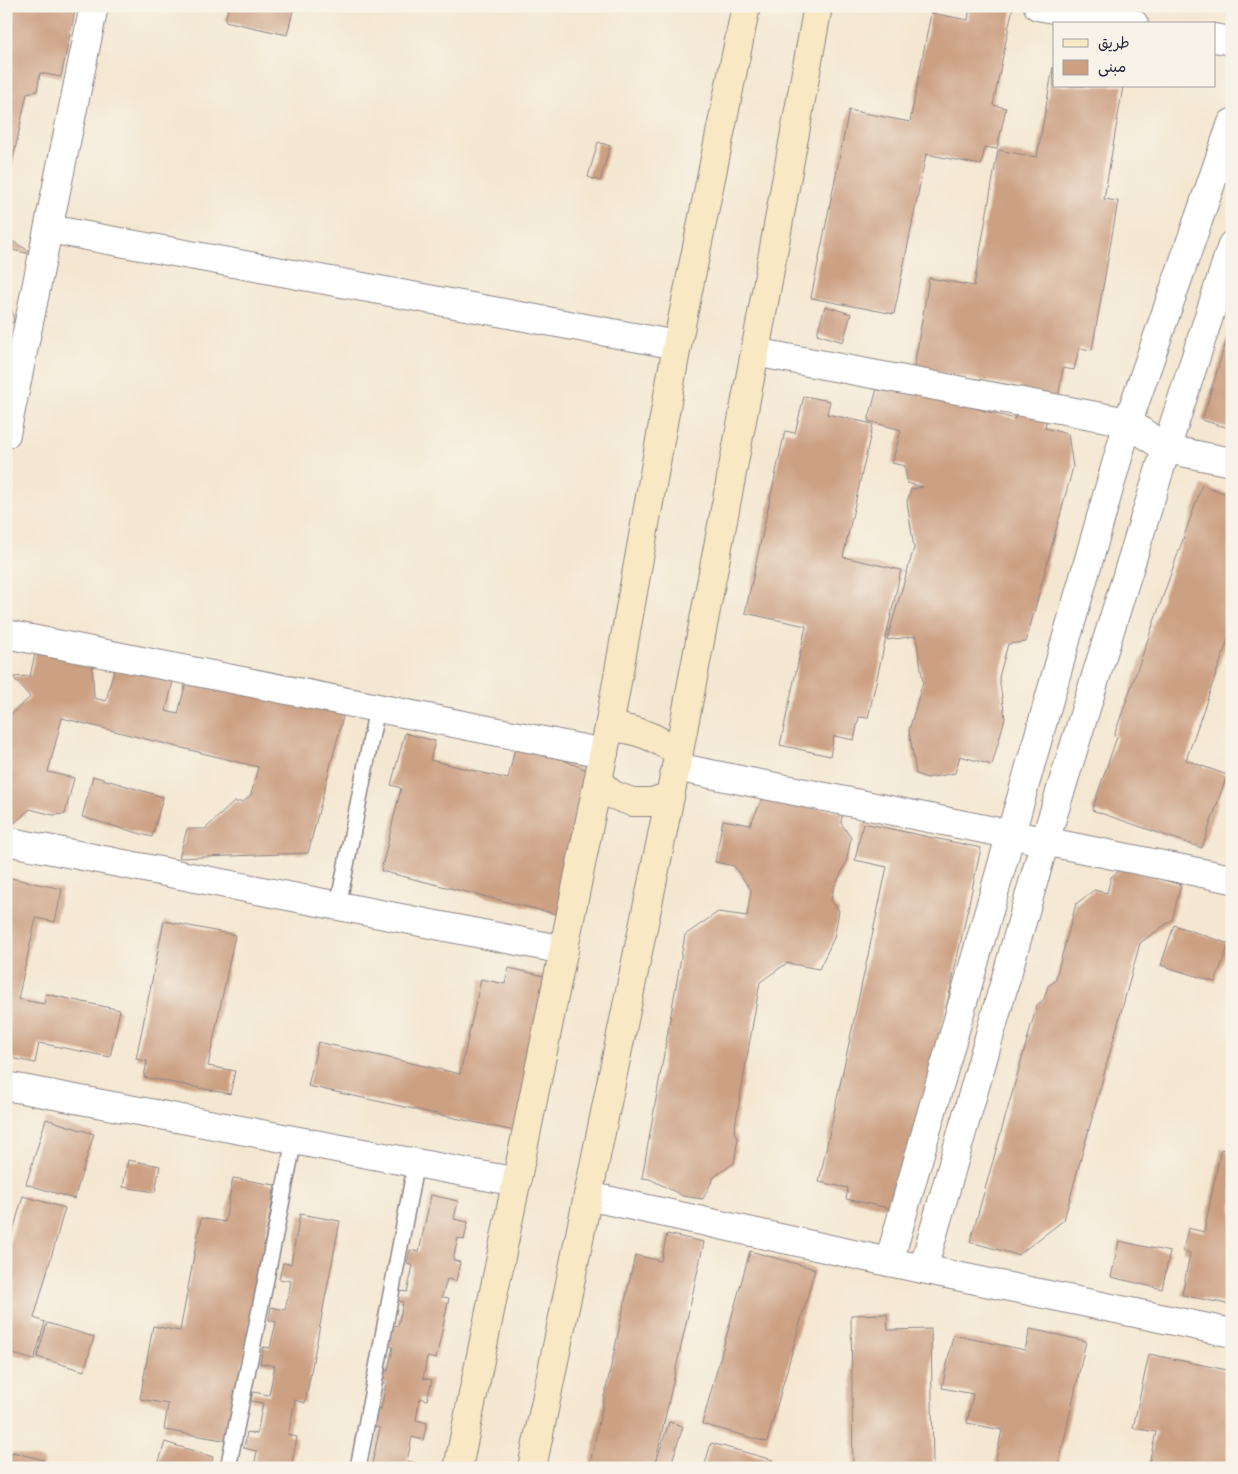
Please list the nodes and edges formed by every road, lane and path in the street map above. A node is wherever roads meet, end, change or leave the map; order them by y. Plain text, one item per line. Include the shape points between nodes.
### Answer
1 (94, 6) edge
2 (746, 6) edge
3 (818, 6) edge
4 (1038, 6) edge
5 (1123, 22) edge
6 (1216, 38) edge
7 (1232, 42) edge
8 (1232, 123) edge
9 (49, 228) junction
10 (1232, 245) edge
11 (677, 345) junction
12 (755, 352) junction
13 (1128, 422) junction
14 (6, 434) edge
15 (1166, 449) junction
16 (1232, 462) edge
17 (6, 634) edge
18 (377, 708) junction
19 (609, 727) junction
20 (604, 753) junction
21 (677, 760) junction
22 (598, 782) junction
23 (670, 796) junction
24 (1010, 833) junction
25 (6, 841) edge
26 (1045, 841) junction
27 (1232, 879) edge
28 (338, 906) junction
29 (564, 950) junction
30 (6, 1086) edge
31 (294, 1140) junction
32 (416, 1162) junction
33 (517, 1182) junction
34 (588, 1196) junction
35 (888, 1262) junction
36 (923, 1269) junction
37 (1232, 1333) edge
38 (228, 1468) edge
39 (358, 1468) edge
40 (458, 1468) edge
41 (532, 1468) edge

1 - 9 street
2 - 11 street
3 - 12 street
4 - 5 street
6 - 7 street
8 - 13 street
9 - 11 street
9 - 14 street
10 - 15 street
11 - 19 street
12 - 13 street
12 - 21 street
13 - 15 street
13 - 24 street
15 - 16 street
15 - 26 street
17 - 18 street
18 - 20 street
18 - 28 lane
19 - 20 street
19 - 21 street via 628,728 663,742
20 - 22 street
21 - 23 street
21 - 24 street
22 - 23 street via 613,795 632,802 652,802
22 - 29 street
23 - 34 street
24 - 26 street
24 - 35 street
25 - 28 street
26 - 27 street
26 - 36 street
28 - 29 street
29 - 33 street
30 - 31 street
31 - 32 street
31 - 38 lane
32 - 33 street
32 - 39 lane
33 - 40 street
34 - 35 street
34 - 41 street
35 - 36 street
36 - 37 street

